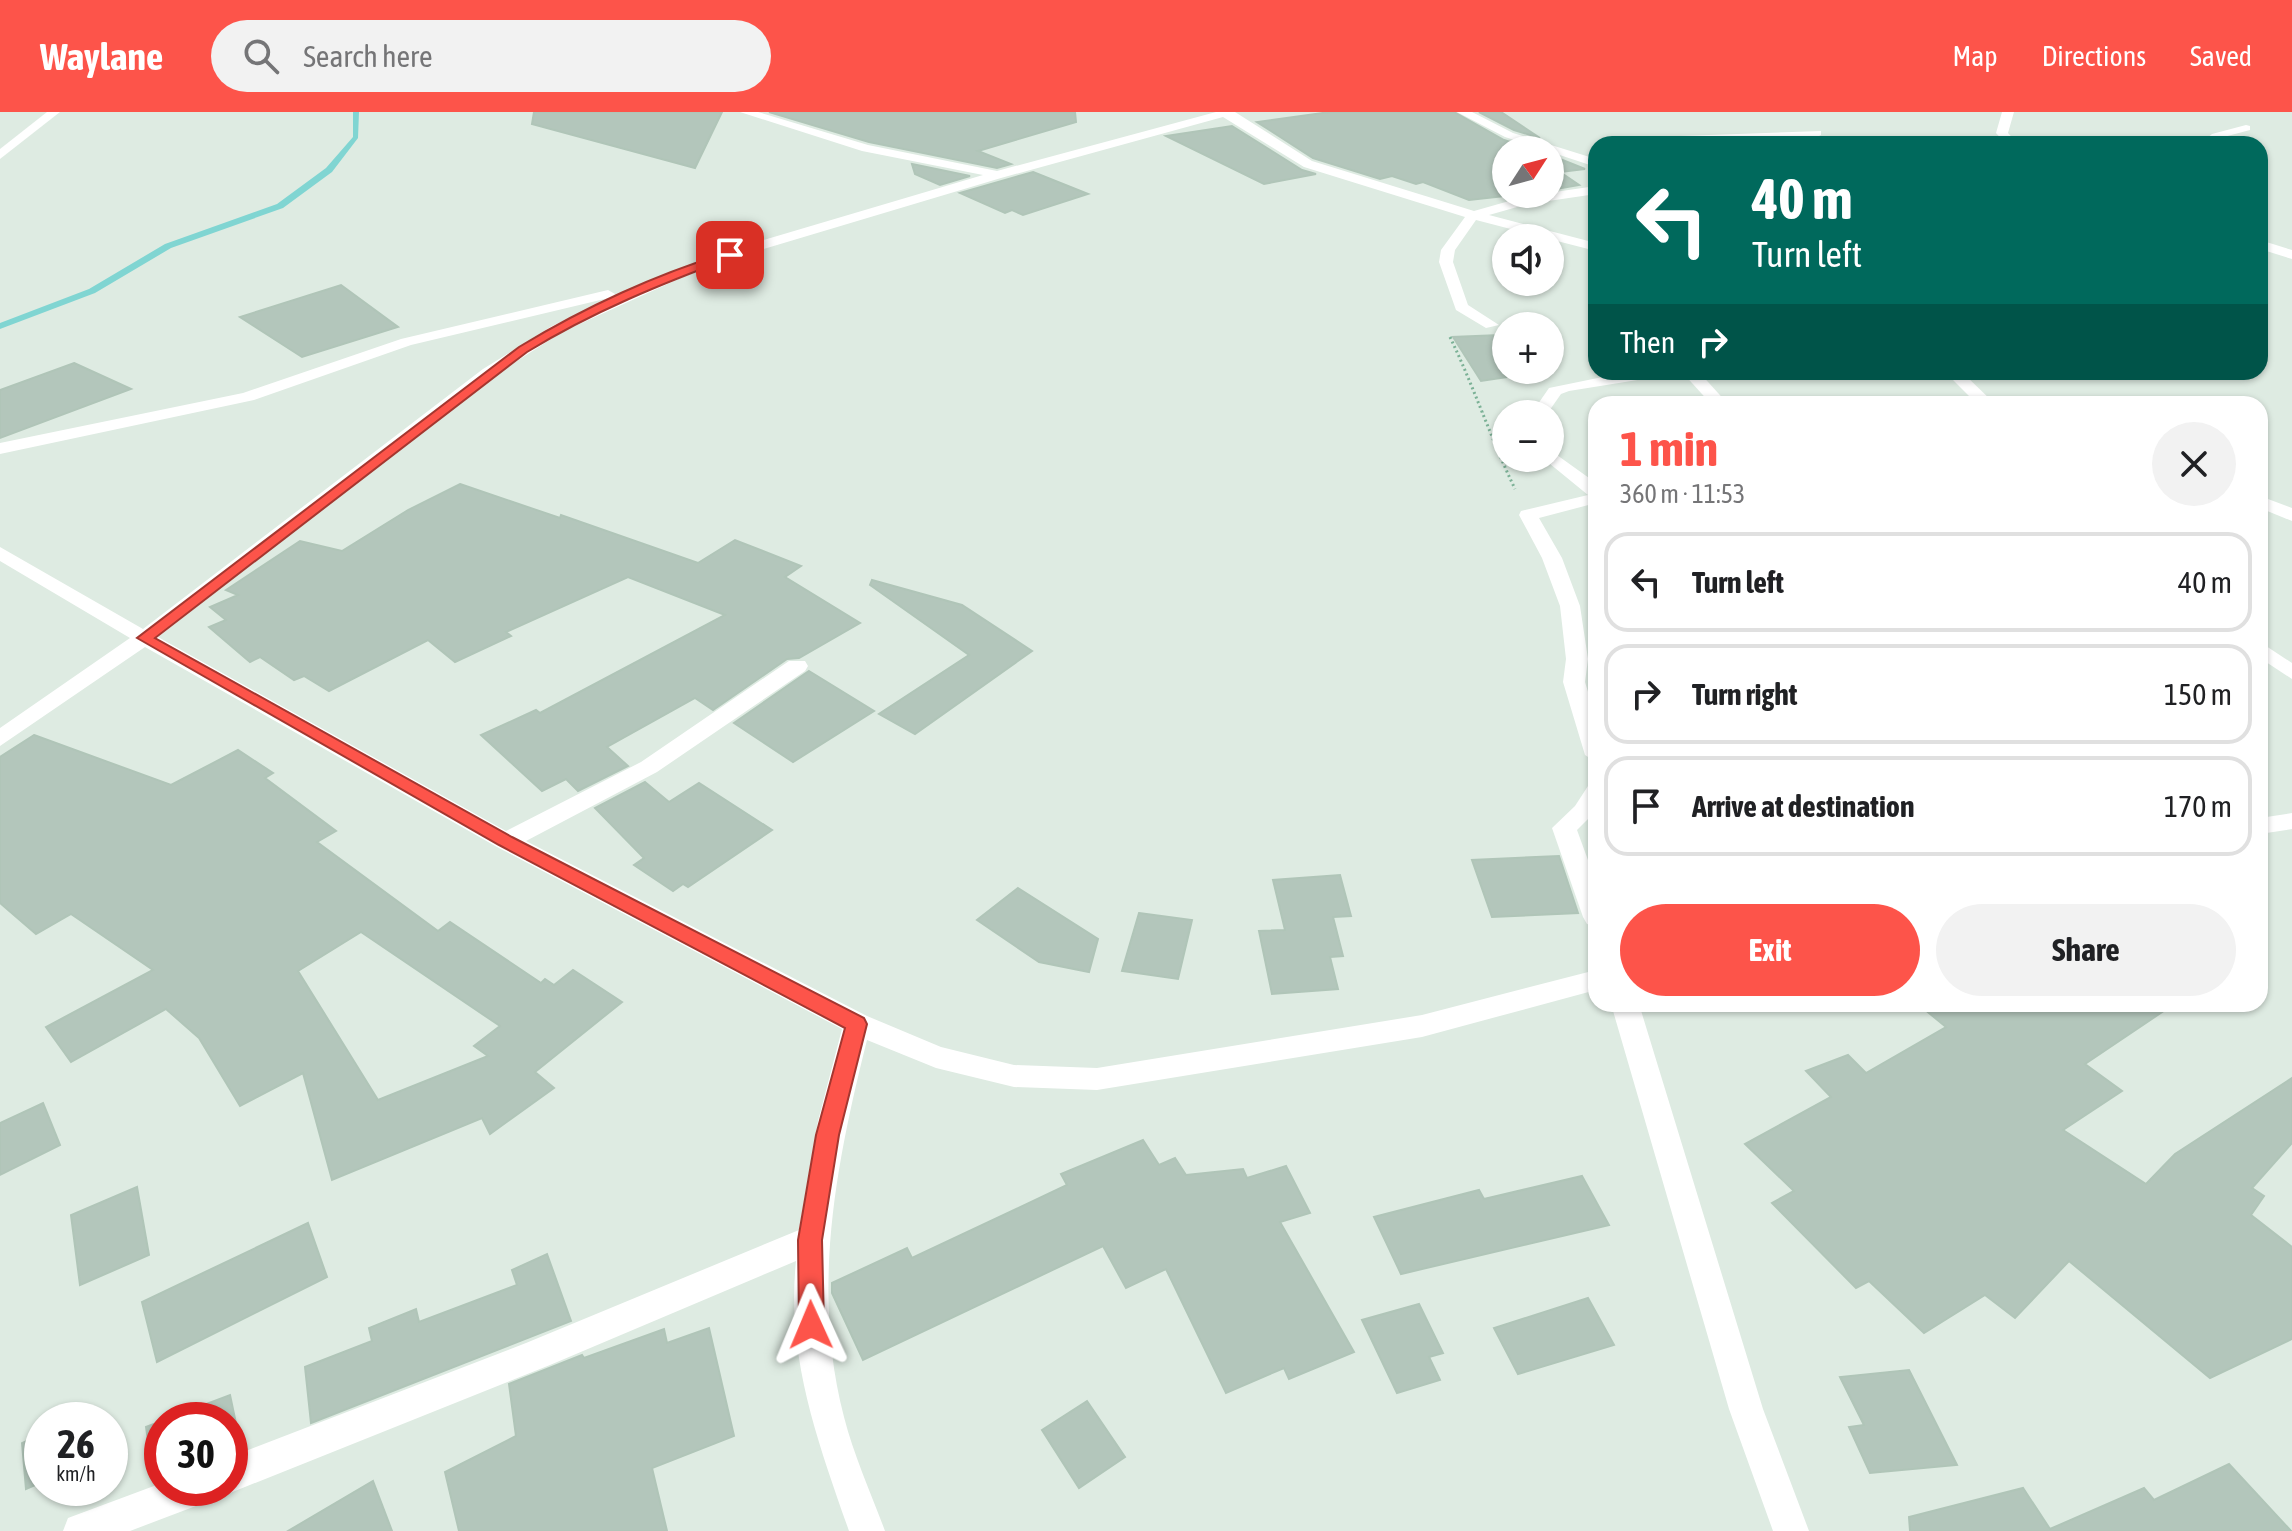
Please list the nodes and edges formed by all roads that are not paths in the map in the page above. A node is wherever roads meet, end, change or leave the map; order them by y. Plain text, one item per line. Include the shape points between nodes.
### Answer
1 (54, 112) edge
2 (746, 112) edge
3 (1226, 112) edge
4 (1463, 112) edge
5 (2008, 112) edge
6 (2246, 128) dead end
7 (1711, 136) edge
8 (1823, 136) edge
9 (2005, 136) edge
10 (2216, 136) edge
11 (0, 155) edge
12 (1588, 160) edge
13 (997, 175) junction
14 (1588, 191) edge
15 (1473, 215) junction
16 (1588, 245) edge
17 (2268, 247) edge
18 (2292, 255) edge
19 (657, 283) junction
20 (1491, 325) dead end
21 (1607, 380) edge
22 (1698, 380) edge
23 (1962, 380) edge
24 (1712, 396) edge
25 (1978, 396) edge
26 (1549, 400) edge
27 (0, 449) edge
28 (1564, 467) edge
29 (1588, 488) edge
30 (1588, 497) edge
31 (2268, 504) edge
32 (2292, 515) edge
33 (0, 553) edge
34 (144, 638) junction
35 (2268, 654) edge
36 (797, 666) dead end
37 (2292, 673) edge
38 (1588, 728) edge
39 (0, 739) edge
40 (1588, 804) edge
41 (2292, 821) edge
42 (2268, 825) edge
43 (506, 841) junction
44 (1588, 895) edge
45 (1588, 982) edge
46 (1627, 1012) edge
47 (857, 1024) junction
48 (810, 1240) junction
49 (248, 1468) edge
50 (148, 1506) edge
51 (81, 1531) edge
52 (867, 1531) edge
53 (1791, 1531) edge

1 - 11 street
2 - 13 street via 866,148
3 - 13 street
3 - 15 street via 1308,164
4 - 12 street via 1509,135
5 - 9 street
6 - 10 street
7 - 8 street via 1818,127
13 - 19 street via 752,248
14 - 15 street
15 - 16 street
15 - 20 street via 1448,250 1446,262 1461,307
17 - 18 street
19 - 27 street via 406,342 248,397
19 - 34 street via 557,329 489,372
21 - 26 street via 1565,387
22 - 24 street
23 - 25 street
28 - 29 street
30 - 38 street via 1528,515 1570,606 1577,659 1574,682
31 - 32 street
33 - 34 street
34 - 39 street
34 - 43 street
35 - 37 street
36 - 43 street via 649,767
40 - 44 street via 1564,828
41 - 42 street
43 - 47 street
45 - 47 street via 1422,1026 1097,1079 1014,1076 936,1057
46 - 53 street via 1746,1409
47 - 48 street via 828,1135
48 - 49 street
48 - 52 street via 811,1325 825,1415
50 - 51 street

